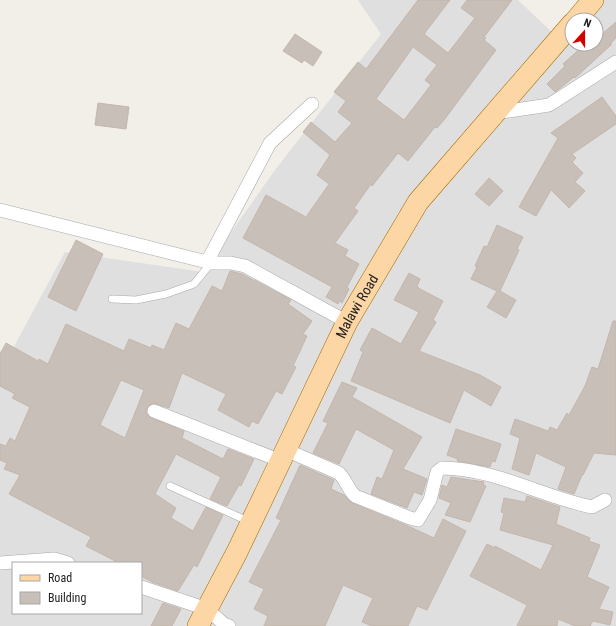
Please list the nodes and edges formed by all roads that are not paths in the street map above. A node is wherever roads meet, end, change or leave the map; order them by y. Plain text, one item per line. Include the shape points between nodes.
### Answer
1 (593, 0) edge
2 (583, 12) edge
3 (564, 33) edge
4 (616, 62) edge
5 (312, 104) dead end
6 (495, 113) junction
7 (0, 210) edge
8 (209, 263) junction
9 (112, 298) dead end
10 (347, 322) junction
11 (154, 411) dead end
12 (283, 455) junction
13 (170, 486) dead end
14 (604, 500) dead end
15 (252, 522) junction
16 (0, 562) edge
17 (65, 562) edge
18 (142, 587) edge
19 (203, 617) edge
20 (229, 626) edge

1 - 2 main road
3 - 6 main road, Malawi Road
4 - 6 street via 549,105
5 - 8 street via 270,142
6 - 10 main road, Malawi Road via 418,202
7 - 8 street
8 - 9 lane via 194,284 166,294 136,300
8 - 10 street via 245,266
10 - 12 main road, Malawi Road
11 - 12 street
12 - 14 street via 339,473 355,496 418,520 430,500 437,472 442,468 455,468 505,480 576,504 592,507
12 - 15 main road, Malawi Road
13 - 15 lane
15 - 19 main road, Malawi Road
16 - 17 street via 54,558
18 - 19 street
19 - 20 street

